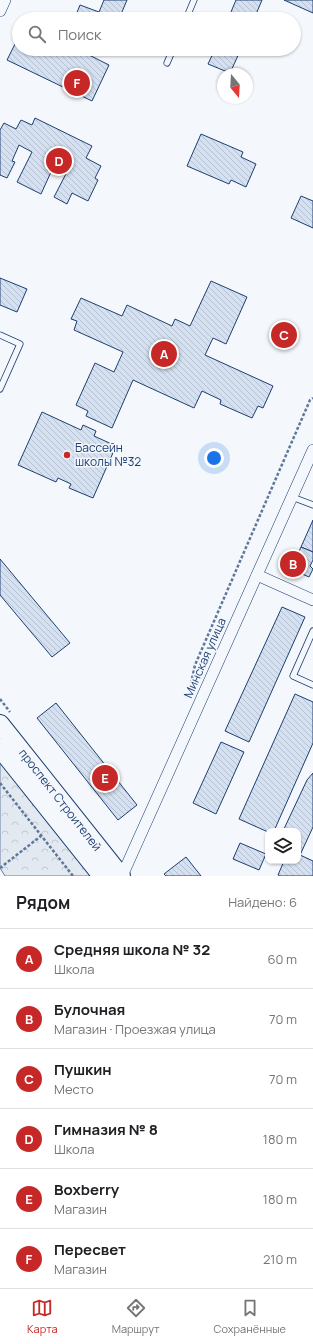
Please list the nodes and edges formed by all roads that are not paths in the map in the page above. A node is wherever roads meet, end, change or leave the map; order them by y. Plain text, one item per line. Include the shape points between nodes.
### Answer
1 (5, 0) edge
2 (194, 0) edge
3 (0, 11) edge
4 (189, 12) edge
5 (170, 56) edge
6 (167, 63) dead end
7 (0, 335) edge
8 (0, 389) edge
9 (313, 450) edge
10 (292, 497) junction
11 (313, 506) edge
12 (257, 575) junction
13 (313, 600) edge
14 (313, 631) edge
15 (313, 685) edge
16 (0, 724) edge
17 (0, 748) edge
18 (102, 876) edge
19 (121, 876) edge

1 - 3 street
2 - 4 lane
5 - 6 lane
7 - 8 lane via 20,344
9 - 10 street, Минская улица
10 - 11 lane
10 - 12 street, Минская улица
12 - 13 street
12 - 19 street, Минская улица
14 - 15 lane via 293,676
16 - 19 main road, проспект Строителей
17 - 18 main road, проспект Строителей

